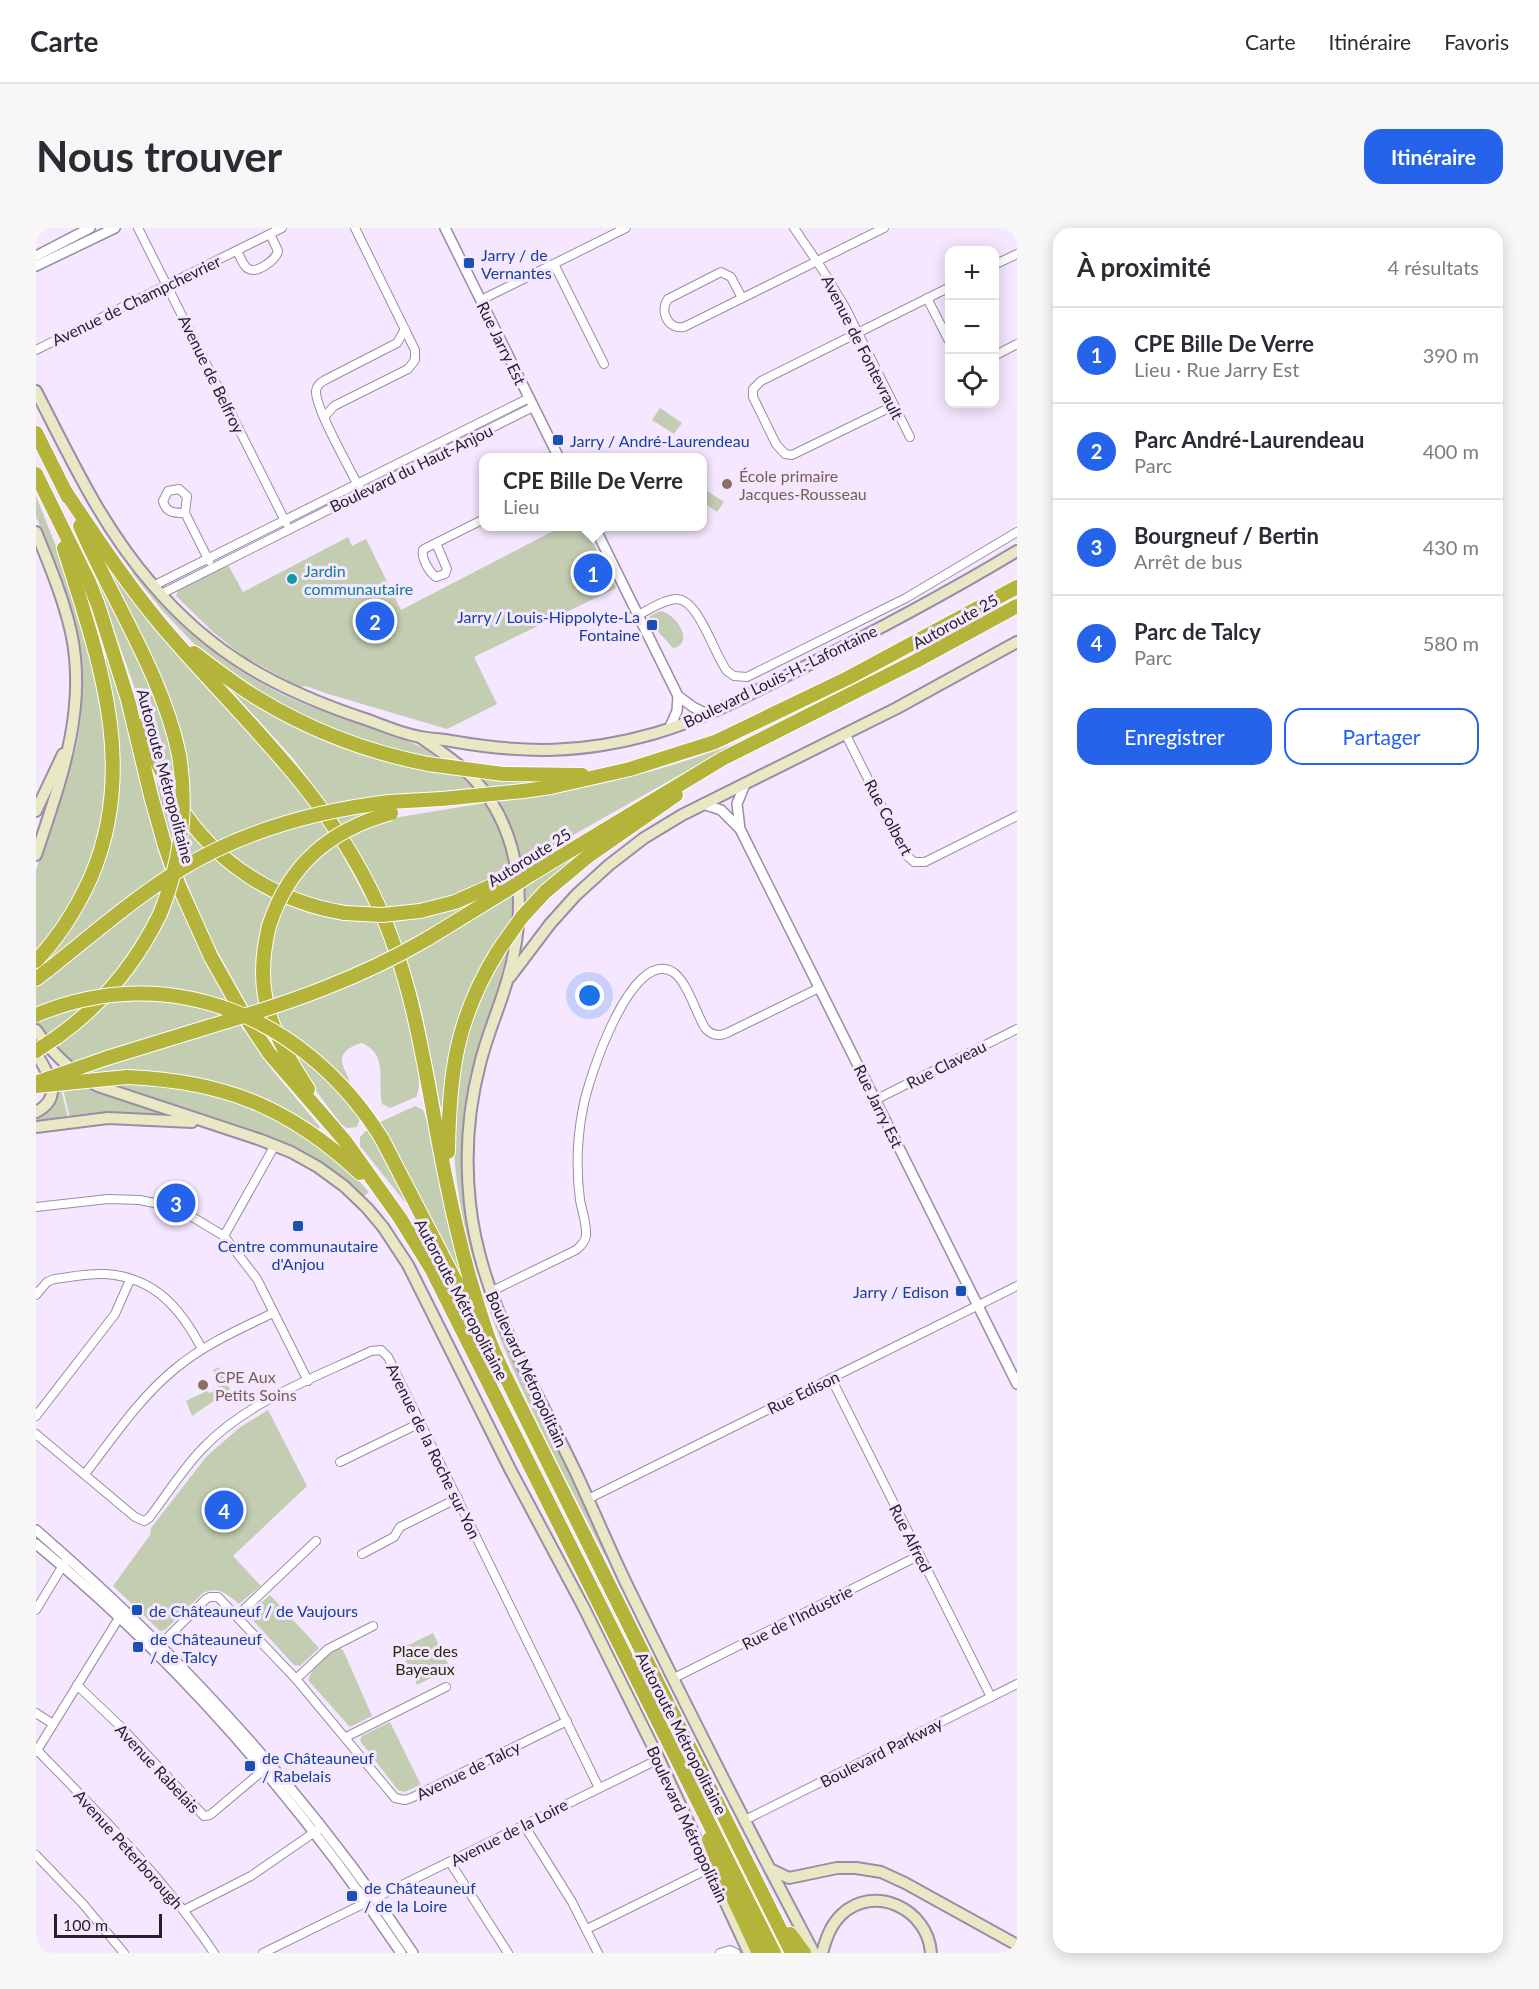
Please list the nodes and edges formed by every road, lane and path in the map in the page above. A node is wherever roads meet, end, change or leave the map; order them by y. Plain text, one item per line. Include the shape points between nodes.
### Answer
1 (90, 228) edge
2 (115, 228) edge
3 (138, 228) edge
4 (282, 228) edge
5 (355, 228) edge
6 (445, 228) edge
7 (626, 228) edge
8 (794, 228) edge
9 (884, 228) edge
10 (270, 234) junction
11 (237, 251) junction
12 (1017, 254) edge
13 (36, 256) edge
14 (817, 261) junction
15 (999, 263) edge
16 (554, 264) junction
17 (36, 266) edge
18 (167, 285) junction
19 (945, 289) edge
20 (742, 298) junction
21 (927, 298) junction
22 (481, 300) junction
23 (405, 329) junction
24 (857, 333) junction
25 (945, 333) edge
26 (1017, 344) edge
27 (36, 350) edge
28 (998, 354) edge
29 (604, 364) dead end
30 (36, 391) edge
31 (531, 403) junction
32 (893, 406) junction
33 (324, 417) junction
34 (36, 433) edge
35 (910, 437) dead end
36 (556, 453) edge
37 (36, 474) edge
38 (357, 483) junction
39 (65, 491) junction
40 (362, 492) junction
41 (51, 506) junction
42 (185, 513) dead end
43 (284, 520) junction
44 (479, 521) edge
45 (289, 530) junction
46 (596, 531) edge
47 (36, 532) edge
48 (1017, 532) edge
49 (436, 543) dead end
50 (1017, 551) edge
51 (207, 558) junction
52 (212, 567) junction
53 (1017, 587) edge
54 (157, 590) junction
55 (1017, 606) edge
56 (638, 615) junction
57 (172, 637) junction
58 (1017, 642) edge
59 (678, 696) junction
60 (128, 700) junction
61 (707, 714) junction
62 (669, 729) junction
63 (845, 734) junction
64 (72, 737) junction
65 (420, 737) junction
66 (738, 751) junction
67 (598, 776) junction
68 (744, 784) junction
69 (442, 799) junction
70 (703, 804) junction
71 (36, 811) edge
72 (1017, 816) edge
73 (740, 829) junction
74 (36, 855) edge
75 (506, 885) junction
76 (38, 959) edge
77 (36, 979) edge
78 (508, 980) junction
79 (819, 988) junction
80 (36, 1015) edge
81 (1017, 1029) edge
82 (36, 1030) edge
83 (36, 1052) edge
84 (36, 1084) edge
85 (875, 1100) junction
86 (36, 1112) edge
87 (202, 1121) junction
88 (36, 1127) edge
89 (345, 1141) junction
90 (275, 1145) junction
91 (447, 1187) junction
92 (380, 1191) junction
93 (36, 1207) edge
94 (224, 1236) junction
95 (130, 1280) junction
96 (1017, 1286) edge
97 (490, 1292) junction
98 (36, 1295) edge
99 (978, 1305) junction
100 (273, 1313) junction
101 (487, 1336) junction
102 (202, 1350) junction
103 (831, 1378) junction
104 (308, 1381) junction
105 (1017, 1384) edge
106 (36, 1416) edge
107 (420, 1423) junction
108 (36, 1434) edge
109 (340, 1462) dead end
110 (85, 1474) junction
111 (458, 1498) junction
112 (588, 1499) junction
113 (36, 1530) edge
114 (316, 1541) dead end
115 (36, 1544) edge
116 (362, 1554) dead end
117 (920, 1555) junction
118 (65, 1562) junction
119 (124, 1609) junction
120 (36, 1610) edge
121 (237, 1616) junction
122 (118, 1618) junction
123 (373, 1626) dead end
124 (161, 1644) junction
125 (153, 1652) junction
126 (674, 1678) junction
127 (296, 1679) junction
128 (1017, 1684) edge
129 (77, 1685) junction
130 (446, 1687) dead end
131 (991, 1697) junction
132 (36, 1713) edge
133 (567, 1721) junction
134 (53, 1724) junction
135 (346, 1737) junction
136 (37, 1751) edge
137 (659, 1759) junction
138 (267, 1767) junction
139 (686, 1778) junction
140 (599, 1788) junction
141 (745, 1820) junction
142 (524, 1825) junction
143 (319, 1830) junction
144 (36, 1855) edge
145 (450, 1862) junction
146 (708, 1869) junction
147 (769, 1869) junction
148 (376, 1898) junction
149 (367, 1903) junction
150 (767, 1903) junction
151 (184, 1910) junction
152 (587, 1929) junction
153 (1017, 1945) edge
154 (124, 1953) edge
155 (214, 1953) edge
156 (263, 1953) edge
157 (401, 1953) edge
158 (413, 1953) edge
159 (508, 1953) edge
160 (598, 1953) edge
161 (720, 1953) edge
162 (736, 1953) edge
163 (749, 1953) edge
164 (759, 1953) edge
165 (774, 1953) edge
166 (792, 1953) edge
167 (804, 1953) edge
168 (814, 1953) edge
169 (822, 1953) edge
170 (930, 1953) edge

1 - 13 street
2 - 17 street
3 - 18 street, Avenue de Belfroy
4 - 10 street, Avenue de Champchevrier
5 - 23 street
6 - 22 street, Rue Jarry Est
7 - 16 street
8 - 14 street, Avenue de Fontevrault
9 - 14 street
10 - 11 street, Avenue de Champchevrier
10 - 11 street, Avenue de Champchevrier via 278,251 274,260 249,269
11 - 18 street, Avenue de Champchevrier
12 - 15 street
14 - 20 street
14 - 24 street, Avenue de Fontevrault via 846,307
16 - 22 street
16 - 29 street
18 - 27 street, Avenue de Champchevrier
18 - 43 street, Avenue de Belfroy
19 - 21 street
20 - 20 street via 681,328 672,325 664,312 668,299 721,272 730,277
21 - 24 street
21 - 25 street
22 - 31 street, Rue Jarry Est
23 - 33 street via 397,344 320,383 316,392
23 - 33 street via 415,350 412,365 334,406
24 - 32 street, Avenue de Fontevrault
24 - 32 street via 756,384 752,393 776,444 785,454 792,454
26 - 28 street
30 - 54 main road via 97,509
31 - 36 street, Rue Jarry Est
31 - 38 street, Boulevard du Haut-Anjou
31 - 40 street, Boulevard du Haut-Anjou
32 - 35 street, Avenue de Fontevrault
33 - 38 street
34 - 39 highway
37 - 41 highway, Autoroute Métropolitaine
38 - 40 street
38 - 43 street, Boulevard du Haut-Anjou
39 - 57 highway, Autoroute Métropolitaine via 117,568
39 - 83 highway, bridge via 169,717 183,791 181,837 174,876 140,952 82,1018
40 - 45 street, Boulevard du Haut-Anjou
41 - 60 highway, Autoroute Métropolitaine via 98,604
41 - 76 highway via 101,670 114,766 109,817 98,859 72,914
42 - 51 street
43 - 45 street
43 - 51 street, Boulevard du Haut-Anjou
44 - 49 street
45 - 52 street, Boulevard du Haut-Anjou
46 - 56 street
47 - 64 main road via 72,639 77,680
48 - 56 street, Boulevard Louis-H.-Lafontaine via 906,598 747,677 727,671 691,606 679,600
50 - 61 main road, Boulevard Louis-H.-Lafontaine via 860,639
51 - 52 street
51 - 54 street, Boulevard du Haut-Anjou
52 - 54 street, Boulevard du Haut-Anjou
53 - 67 highway, Autoroute 25 via 880,662 737,732 676,755
54 - 65 main road via 217,647 265,679 320,704
55 - 66 highway, Autoroute 25
56 - 59 street
57 - 67 highway, bridge via 243,689 304,723 362,746 428,764 503,774
57 - 91 highway, Autoroute Métropolitaine via 309,790 370,888 409,992
58 - 63 main road
59 - 61 street
59 - 62 street via 676,715
60 - 75 highway, bridge via 192,825 237,868 271,889 303,903 345,913 382,915 420,911
60 - 89 highway, Autoroute Métropolitaine via 165,846 206,947 269,1053
61 - 62 main road, Boulevard Louis-H.-Lafontaine
62 - 65 main road, Boulevard Louis-H.-Lafontaine via 612,744 553,751 503,749
63 - 68 main road
63 - 72 street, Rue Colbert via 906,855 914,862 925,862
64 - 71 main road
64 - 74 main road
65 - 78 main road, Boulevard Métropolitain via 472,778 506,832 516,863 520,899
66 - 75 highway, Autoroute 25, bridge
66 - 91 highway, bridge via 587,857 545,892 498,951 472,1001 456,1052 449,1101
67 - 69 highway, Autoroute 25, bridge via 551,787
68 - 70 main road
68 - 73 street, Rue Jarry Est via 737,804
69 - 77 highway, Autoroute 25, bridge via 327,811 236,841 156,885
69 - 89 highway, bridge via 358,824 326,843 291,879 269,926 262,970 271,1022 291,1063
70 - 73 street, Rue Jarry Est via 721,810
70 - 78 main road via 644,838 603,870 550,924
73 - 79 street, Rue Jarry Est
75 - 84 highway, Autoroute 25, bridge via 427,939 331,986
78 - 97 main road, Boulevard Métropolitain via 480,1064 468,1140 470,1207
79 - 85 street, Rue Jarry Est
79 - 97 street via 718,1035 705,1028 675,974 660,969 646,975 606,1037 585,1095 578,1154 584,1242 576,1250
80 - 101 highway, bridge via 83,1000 136,993 180,996 230,1009 278,1033 314,1059 355,1100 382,1139
81 - 85 street, Rue Claveau
82 - 87 main road, Boulevard Métropolitain via 58,1057 91,1083
83 - 86 main road via 52,1087 47,1104
84 - 92 highway, bridge via 127,1077 165,1079 234,1094 318,1136
85 - 99 street, Rue Jarry Est
87 - 88 main road via 108,1118
87 - 90 main road, Boulevard Métropolitain
89 - 92 highway, Autoroute Métropolitaine
90 - 94 street
90 - 137 main road, Boulevard Métropolitain via 318,1167 344,1186 368,1208 397,1246
91 - 101 highway, Autoroute Métropolitaine
92 - 139 highway, Autoroute Métropolitaine via 440,1286
93 - 94 street via 108,1199 140,1200 183,1212
94 - 100 street via 250,1268
95 - 98 street via 105,1274 54,1279
95 - 102 street via 174,1306
95 - 106 street via 115,1314
96 - 99 street, Rue Edison
97 - 112 main road, Boulevard Métropolitain
99 - 103 street, Rue Edison
99 - 105 street, Rue Jarry Est
100 - 102 street
100 - 104 street
101 - 150 highway, Autoroute Métropolitaine
102 - 110 street via 154,1389
103 - 112 street, Rue Edison
103 - 117 street, Rue Alfred
104 - 107 street, Avenue de la Roche sur Yon via 381,1350
104 - 110 street, Avenue de la Roche sur Yon via 270,1400 217,1435 147,1519 139,1520
107 - 109 street
107 - 111 street, Avenue de la Roche sur Yon
108 - 110 street
111 - 116 street via 400,1527 394,1537
111 - 133 street, Avenue de la Roche sur Yon
112 - 126 main road, Boulevard Métropolitain
113 - 118 street
114 - 121 street
115 - 118 street
117 - 126 street, Rue de l'Industrie
117 - 131 street, Rue Alfred
118 - 119 street
118 - 120 street
118 - 122 street
119 - 122 street
119 - 124 street
121 - 124 street, Avenue de Talcy via 219,1598 210,1597
121 - 127 street, Avenue de Talcy
122 - 125 street
122 - 129 street
123 - 127 street via 328,1649
124 - 125 street, Avenue de Talcy
124 - 138 street via 217,1702
125 - 138 street
126 - 141 main road, Boulevard Métropolitain
127 - 135 street, Avenue de Talcy
128 - 131 street, Boulevard Parkway
129 - 134 street
129 - 138 street, Avenue Rabelais via 204,1816
130 - 135 street
131 - 141 street, Boulevard Parkway
132 - 134 street
133 - 135 street, Avenue de Talcy via 405,1800 395,1798
133 - 140 street, Avenue de la Roche sur Yon
134 - 136 street
136 - 151 street, Avenue Peterborough via 128,1844
137 - 140 street, Avenue de la Loire
137 - 146 main road, Boulevard Métropolitain
138 - 143 street
139 - 164 highway via 724,1878
139 - 165 highway, Autoroute Métropolitaine
140 - 142 street, Avenue de la Loire
141 - 147 main road, Boulevard Métropolitain
142 - 145 street, Avenue de la Loire
142 - 152 street
143 - 148 street
143 - 149 street
143 - 151 street via 251,1876
144 - 154 street
145 - 148 street, Avenue de la Loire
145 - 159 street
146 - 152 street
146 - 163 main road, Boulevard Métropolitain
147 - 153 main road via 789,1878 838,1868 881,1872
147 - 168 main road, Boulevard Métropolitain
148 - 149 street, Avenue de la Loire
148 - 158 street
149 - 156 street, Avenue de la Loire
149 - 157 street
150 - 166 highway, Autoroute Métropolitaine
150 - 167 highway
151 - 155 street, Avenue Peterborough
152 - 160 street
161 - 162 street
169 - 170 main road via 828,1933 839,1917 850,1908 872,1901 895,1905 914,1916 924,1930

